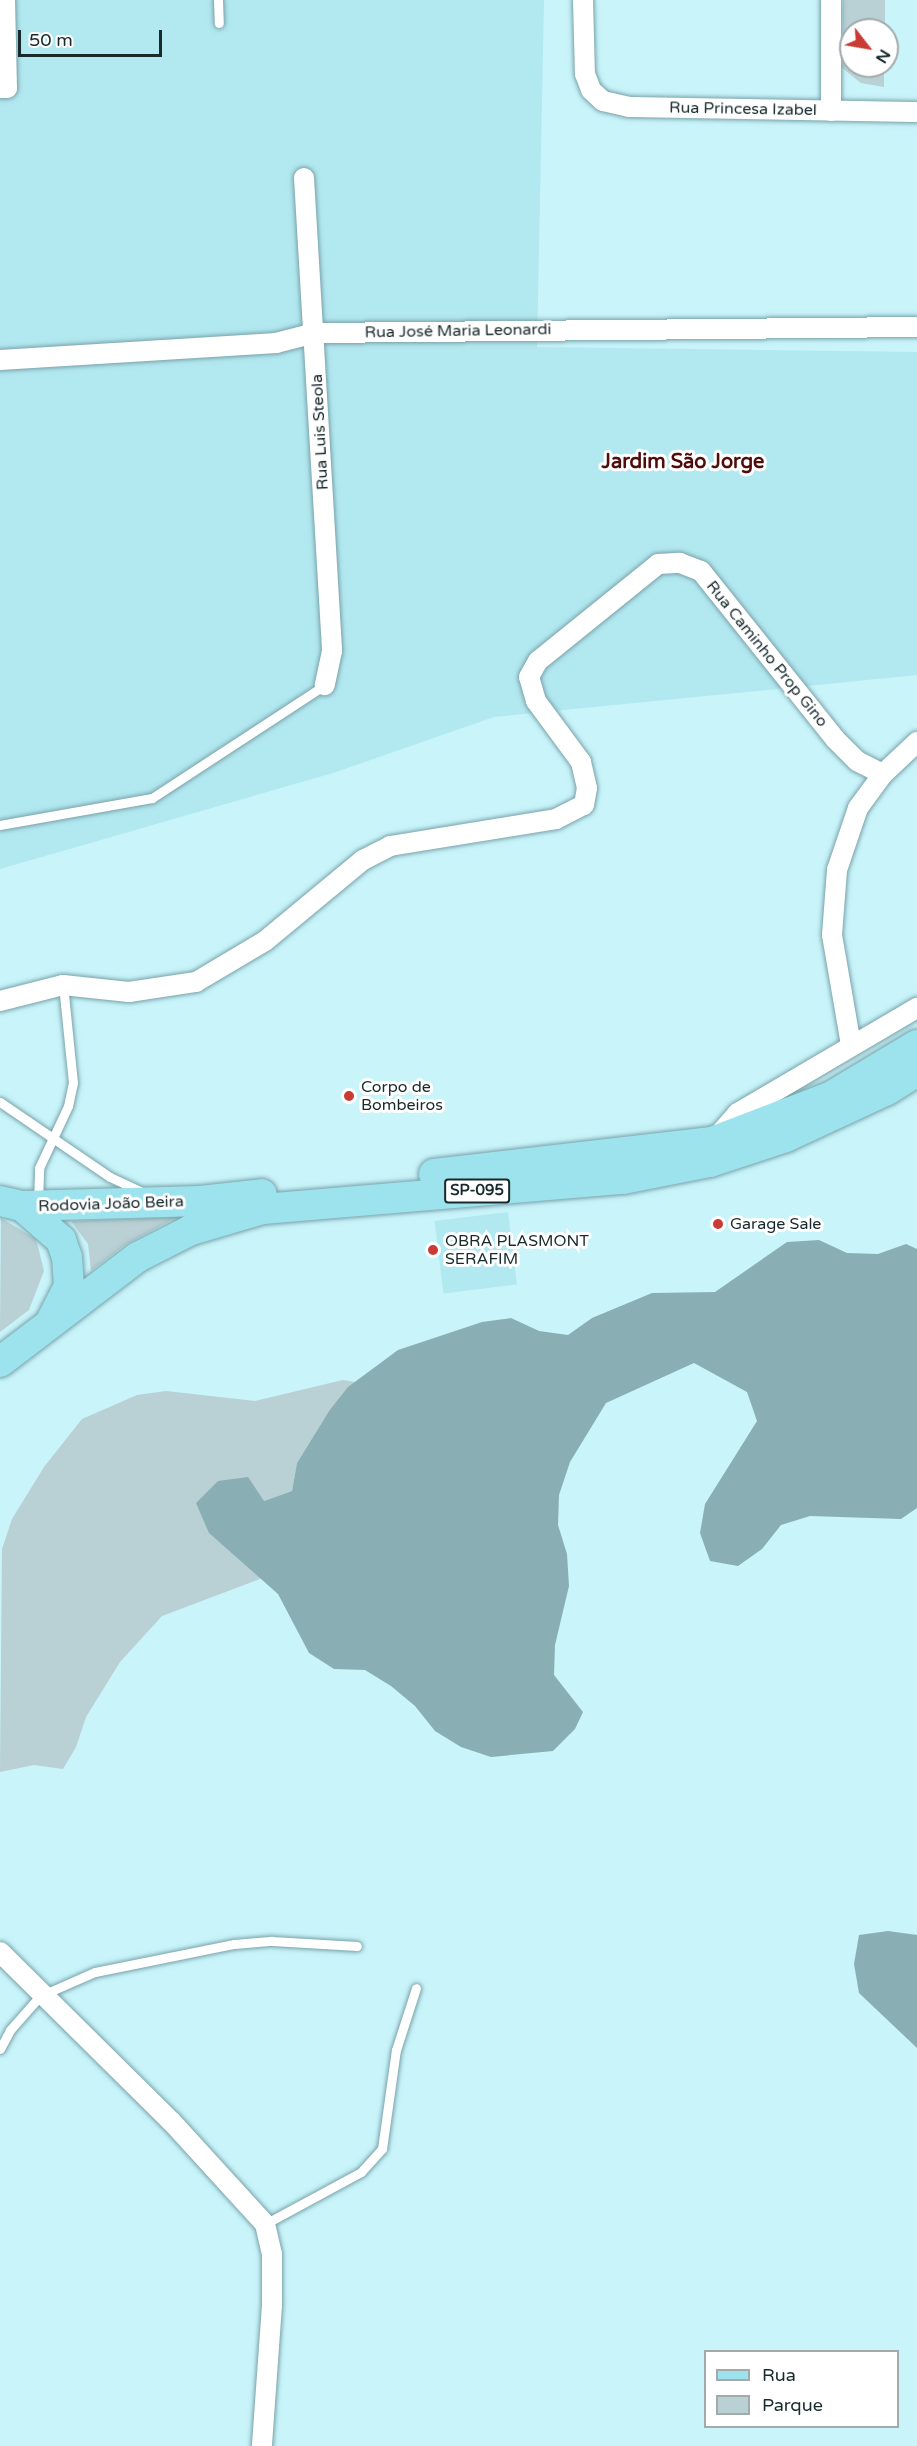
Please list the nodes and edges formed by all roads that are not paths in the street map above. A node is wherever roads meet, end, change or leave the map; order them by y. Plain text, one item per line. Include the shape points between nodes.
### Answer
1 (5, 0) edge
2 (218, 0) edge
3 (583, 0) edge
4 (831, 0) edge
5 (219, 23) dead end
6 (3, 88) edge
7 (831, 111) junction
8 (917, 112) edge
9 (304, 178) dead end
10 (917, 327) edge
11 (315, 333) junction
12 (0, 360) edge
13 (325, 685) joint
14 (917, 742) edge
15 (883, 774) junction
16 (0, 825) edge
17 (63, 985) junction
18 (0, 1001) edge
19 (917, 1008) edge
20 (851, 1045) junction
21 (917, 1045) edge
22 (917, 1071) edge
23 (0, 1102) edge
24 (52, 1136) junction
25 (712, 1142) junction
26 (167, 1203) junction
27 (15, 1204) edge
28 (49, 1326) junction
29 (0, 1362) edge
30 (357, 1946) dead end
31 (0, 1952) edge
32 (416, 1988) dead end
33 (40, 1996) junction
34 (0, 2049) edge
35 (265, 2224) junction
36 (262, 2446) edge

1 - 6 street
2 - 5 lane
3 - 7 street, Rua Princesa Izabel via 585,74 591,90 603,100 628,107
4 - 7 street
7 - 8 street, Rua Princesa Izabel
9 - 11 street, Rua Luis Steola
10 - 11 street, Rua José Maria Leonardi
11 - 12 street, Rua José Maria Leonardi via 276,342
11 - 13 street, Rua Luis Steola via 332,651
13 - 16 lane via 152,798
14 - 15 street
15 - 17 street, Rua Caminho Prop Gino via 857,761 835,739 701,571 680,563 658,564 538,661 529,677 536,701 581,762 587,788 584,805 556,819 390,846 363,860 265,941 196,982 129,992
15 - 20 street via 858,808 837,870 832,902 832,935
17 - 18 street, Rua Caminho Prop Gino
17 - 24 lane via 73,1083 68,1106
19 - 20 street
20 - 25 street via 738,1113
21 - 25 main road, SP-095 via 830,1097
22 - 28 main road, SP-095 via 887,1090 786,1137 710,1162 623,1179 253,1212 191,1230 138,1257
23 - 24 lane
24 - 26 lane via 110,1177
24 - 27 lane via 39,1168
25 - 26 main road, Rodovia João Beira / SP-095
26 - 27 main road, Rodovia João Beira / SP-095
27 - 28 main road via 61,1240 67,1257 69,1286
28 - 29 main road, SP-095
30 - 33 lane via 272,1941 185,1951 95,1972
31 - 33 street
32 - 35 lane via 396,2050 382,2149 361,2172
33 - 34 lane via 10,2030
33 - 35 street via 171,2121
35 - 36 street via 272,2254 272,2305

